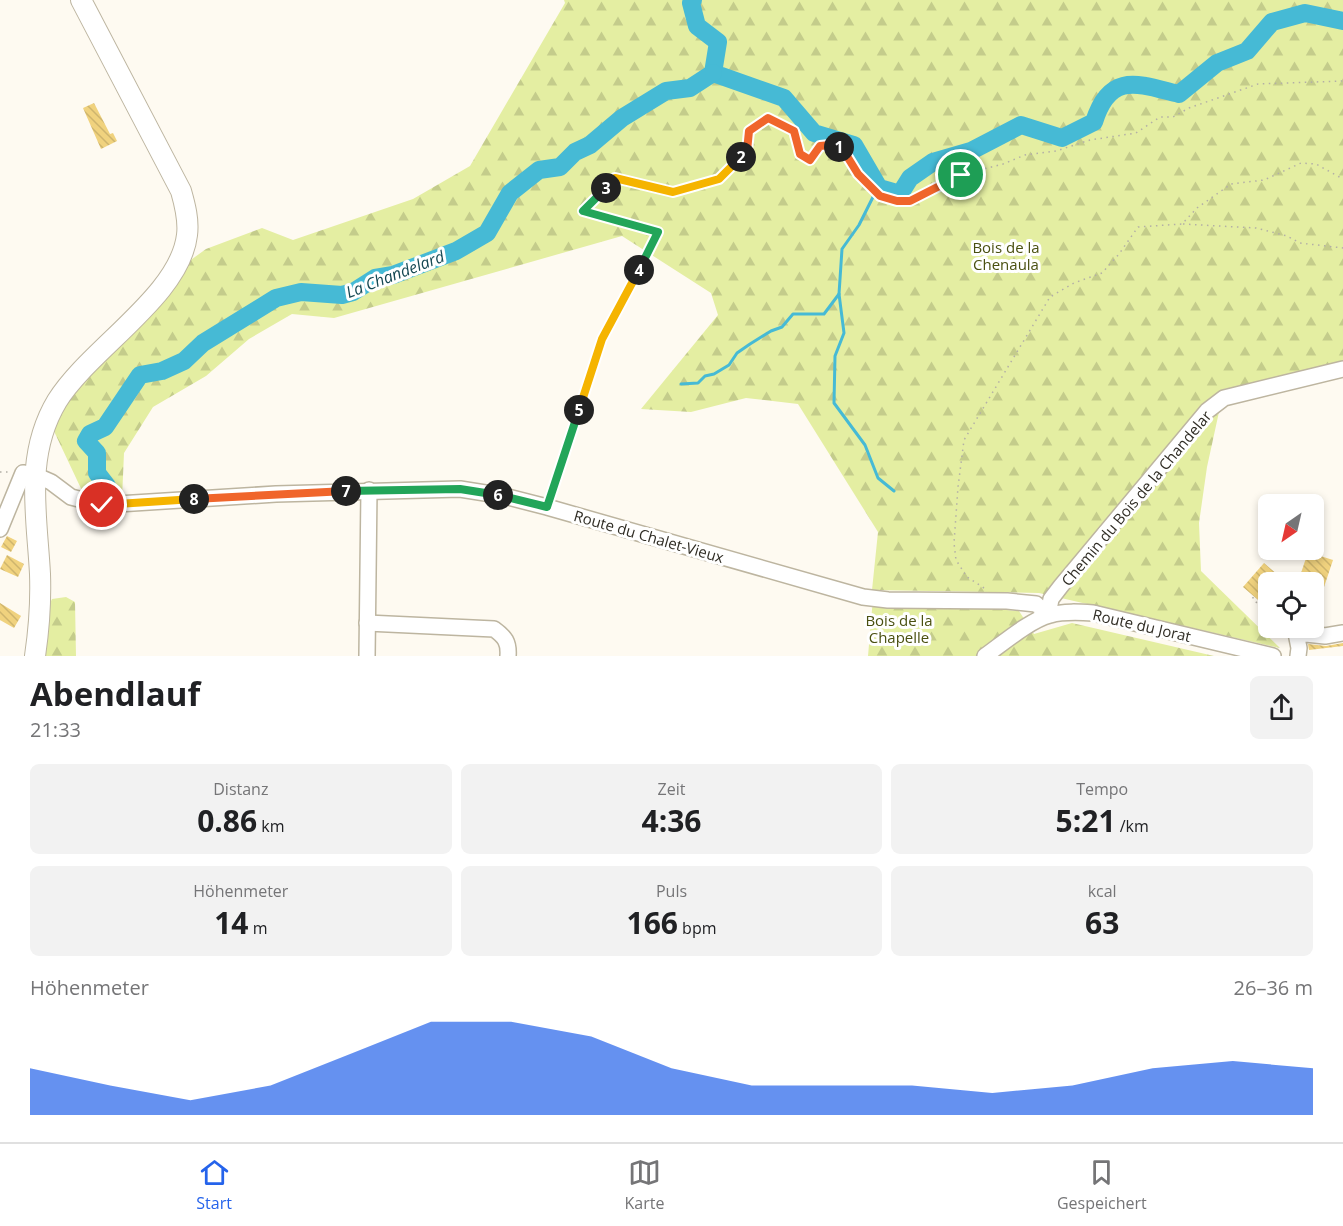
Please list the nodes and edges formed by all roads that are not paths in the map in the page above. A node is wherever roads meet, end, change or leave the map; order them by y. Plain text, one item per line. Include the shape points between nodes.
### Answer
1 (81, 0) edge
2 (1343, 369) edge
3 (35, 475) junction
4 (369, 490) junction
5 (0, 529) edge
6 (1048, 615) junction
7 (368, 623) junction
8 (1343, 633) edge
9 (34, 656) edge
10 (367, 656) edge
11 (508, 656) edge
12 (985, 656) edge
13 (1273, 656) edge
14 (1298, 656) edge

1 - 3 main road via 181,191 188,235 171,278 78,374 58,401 44,427
2 - 6 street, Chemin du Bois de la Chandelar via 1224,398 1207,411 1061,586 1051,599
3 - 4 street, Route du Chalet-Vieux via 71,497 102,505
3 - 5 street via 23,473
3 - 9 main road via 40,597
4 - 6 street, Route du Chalet-Vieux via 460,489 504,496 863,597 1007,601 1036,604
4 - 7 street
6 - 12 street, Route du Jorat
6 - 13 street, Route du Jorat via 1093,613
7 - 10 street
7 - 11 street via 494,629 509,644
8 - 14 street via 1296,633

